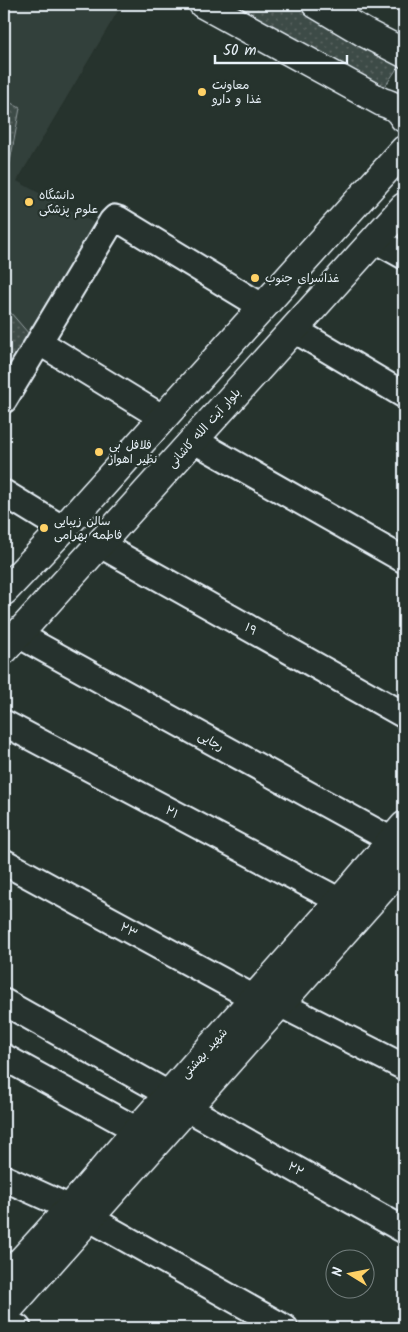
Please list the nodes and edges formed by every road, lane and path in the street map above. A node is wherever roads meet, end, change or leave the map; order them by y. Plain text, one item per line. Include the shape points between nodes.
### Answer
1 (202, 4) edge
2 (316, 4) edge
3 (404, 53) edge
4 (399, 107) edge
5 (404, 150) edge
6 (404, 207) edge
7 (375, 240) junction
8 (404, 256) edge
9 (263, 307) junction
10 (293, 329) junction
11 (39, 342) junction
12 (404, 395) edge
13 (4, 400) edge
14 (163, 418) junction
15 (193, 440) junction
16 (4, 493) edge
17 (63, 529) junction
18 (99, 544) junction
19 (404, 560) edge
20 (4, 591) edge
21 (11, 642) edge
22 (404, 715) edge
23 (4, 723) edge
24 (400, 838) edge
25 (4, 862) edge
26 (404, 864) edge
27 (340, 900) junction
28 (267, 1001) junction
29 (4, 1002) edge
30 (4, 1057) edge
31 (404, 1067) edge
32 (178, 1101) junction
33 (137, 1130) junction
34 (4, 1178) edge
35 (79, 1213) junction
36 (404, 1230) edge
37 (4, 1280) edge
38 (4, 1314) edge
39 (4, 1321) edge
40 (18, 1328) edge
41 (285, 1328) edge

1 - 4 main road via 382,102
2 - 3 main road
5 - 9 main road
6 - 7 main road, بلوار آیت الله کاشانی
7 - 8 street
7 - 10 main road, بلوار آیت الله کاشانی
9 - 11 street via 115,218
9 - 14 main road
10 - 12 street
10 - 15 main road, بلوار آیت الله کاشانی
11 - 13 street
11 - 14 street
14 - 17 main road
15 - 18 main road, بلوار آیت الله کاشانی
15 - 19 street
16 - 17 street
17 - 20 main road
18 - 21 main road, بلوار آیت الله کاشانی
18 - 22 street, ۱۹
21 - 24 street, رجایی
23 - 27 street, ۲۱
24 - 27 main road, شهید بهشتی
25 - 28 street, ۲۳
26 - 28 main road, شهید بهشتی
27 - 28 main road, شهید بهشتی
28 - 31 street, ۲۳
28 - 32 main road, شهید بهشتی
29 - 32 street, ۲۲
30 - 33 street
32 - 33 main road, شهید بهشتی
32 - 35 main road, شهید بهشتی
32 - 36 street, ۲۲
33 - 35 main road, شهید بهشتی
34 - 35 street
35 - 37 main road, شهید بهشتی
35 - 38 main road, شهید بهشتی
35 - 41 street
39 - 40 street

